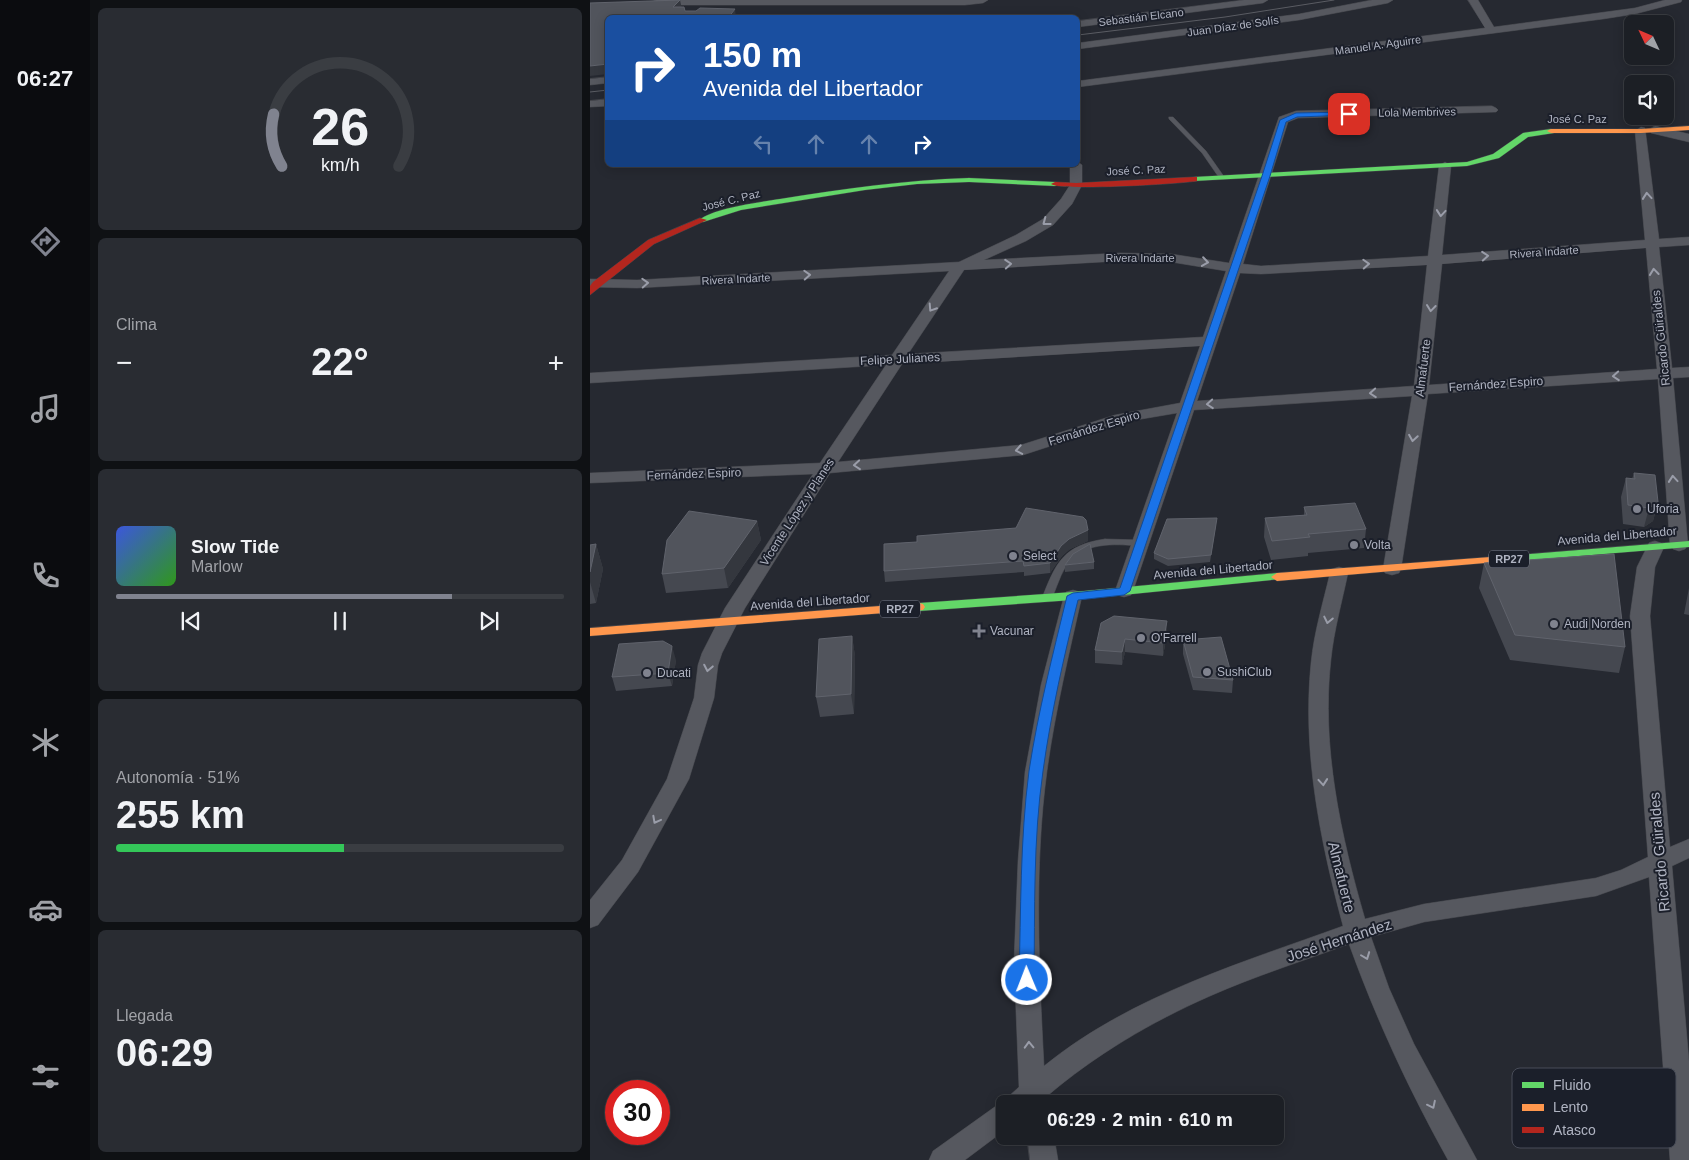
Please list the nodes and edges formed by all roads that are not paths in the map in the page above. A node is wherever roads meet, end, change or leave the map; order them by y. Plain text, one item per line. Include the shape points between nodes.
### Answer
1 (707, 0) edge
2 (982, 0) edge
3 (1263, 0) edge
4 (1388, 0) edge
5 (1473, 0) edge
6 (1677, 0) edge
7 (648, 3) edge
8 (965, 4) edge
9 (697, 12) edge
10 (1080, 24) edge
11 (1491, 30) junction
12 (1080, 46) edge
13 (605, 80) edge
14 (590, 82) edge
15 (1080, 84) edge
16 (605, 102) edge
17 (590, 104) edge
18 (1492, 110) dead end
19 (1172, 118) dead end
20 (1689, 128) edge
21 (1655, 130) junction
22 (1641, 131) junction
23 (1689, 138) edge
24 (1445, 166) junction
25 (1076, 167) edge
26 (1266, 176) junction
27 (1222, 178) junction
28 (1076, 185) junction
29 (1689, 241) edge
30 (1651, 245) junction
31 (1437, 260) junction
32 (959, 267) junction
33 (1235, 268) junction
34 (592, 286) edge
35 (1210, 342) junction
36 (899, 358) junction
37 (1689, 372) edge
38 (1665, 373) junction
39 (590, 378) edge
40 (1421, 390) junction
41 (1188, 406) junction
42 (825, 468) junction
43 (590, 478) edge
44 (1141, 543) junction
45 (1684, 544) edge
46 (1655, 547) junction
47 (1392, 569) junction
48 (1339, 573) junction
49 (1124, 591) junction
50 (1073, 596) junction
51 (1047, 598) junction
52 (726, 623) junction
53 (590, 632) edge
54 (1689, 848) edge
55 (1660, 863) junction
56 (590, 918) edge
57 (1356, 932) junction
58 (1027, 1095) edge
59 (1032, 1095) edge
60 (996, 1121) edge
61 (1042, 1145) edge
62 (943, 1160) edge
63 (1044, 1160) edge
64 (1463, 1160) edge
65 (1684, 1160) edge

1 - 7 street
1 - 8 street
1 - 9 street
2 - 8 street
3 - 10 street, Sebastián Elcano
4 - 12 street, Juan Díaz de Solís via 1299,17
5 - 11 street
6 - 11 street, Manuel A. Aguirre via 1627,13
11 - 15 street, Manuel A. Aguirre
13 - 14 street
16 - 17 street
18 - 26 street, Lola Membrives via 1296,115 1283,120
19 - 27 lane via 1204,152
20 - 21 street, José C. Paz
21 - 22 street, José C. Paz
21 - 23 street
22 - 24 street, José C. Paz via 1536,132 1518,139 1504,152 1490,158
30 -> 22 street, Ricardo Güiraldes
24 - 26 street, José C. Paz
24 -> 31 street, Almafuerte
25 - 28 street
26 - 27 street, José C. Paz
26 - 33 street
27 - 28 street, José C. Paz
28 -> 32 street via 1048,222
28 - 34 street, José C. Paz via 978,180 917,182 740,208 693,223 651,242
29 - 30 street, Rivera Indarte
31 -> 30 street, Rivera Indarte
38 -> 30 street, Ricardo Güiraldes
33 -> 31 street, Rivera Indarte via 1261,270
31 -> 40 street, Almafuerte
32 -> 33 street, Rivera Indarte via 1120,257 1171,258
34 -> 32 street, Rivera Indarte
32 -> 36 street, Vicente López y Planes
33 - 35 street
35 - 36 street, Felipe Julianes
35 - 41 street
36 - 39 street, Felipe Julianes
36 - 42 street, Vicente López y Planes
37 - 38 street, Fernández Espiro
38 -> 40 street, Fernández Espiro
45 -> 38 street, Ricardo Güiraldes
40 -> 41 street, Fernández Espiro
40 -> 47 street, Almafuerte
41 -> 42 street, Fernández Espiro via 1121,418 1023,450
41 - 44 street
42 - 43 street, Fernández Espiro
42 - 52 street, Vicente López y Planes
44 - 49 street
44 - 51 lane via 1103,541 1082,547 1064,560 1054,576
45 - 46 street, Avenida del Libertador / RP27
46 - 47 street, Avenida del Libertador / RP27
46 - 55 street, Ricardo Güiraldes via 1646,567 1640,616
47 - 48 street, Avenida del Libertador / RP27
48 - 49 street, Avenida del Libertador / RP27
48 -> 57 street, Almafuerte via 1327,620 1320,672 1318,728 1323,790 1336,858
49 - 50 street, Avenida del Libertador / RP27
50 - 51 street, Avenida del Libertador / RP27
58 -> 50 street via 1026,961 1035,782 1051,685
51 - 52 street, Avenida del Libertador / RP27
52 - 53 street, Avenida del Libertador / RP27
52 -> 56 street, Vicente López y Planes via 708,665 704,698 678,779 630,866
54 - 55 street, José Hernández
55 - 57 street, José Hernández via 1596,887 1424,912
55 - 65 street, Ricardo Güiraldes
57 - 59 street, José Hernández via 1202,988 1124,1028 1065,1065
57 -> 64 street, Almafuerte via 1393,1026
60 - 62 street
61 - 63 street

